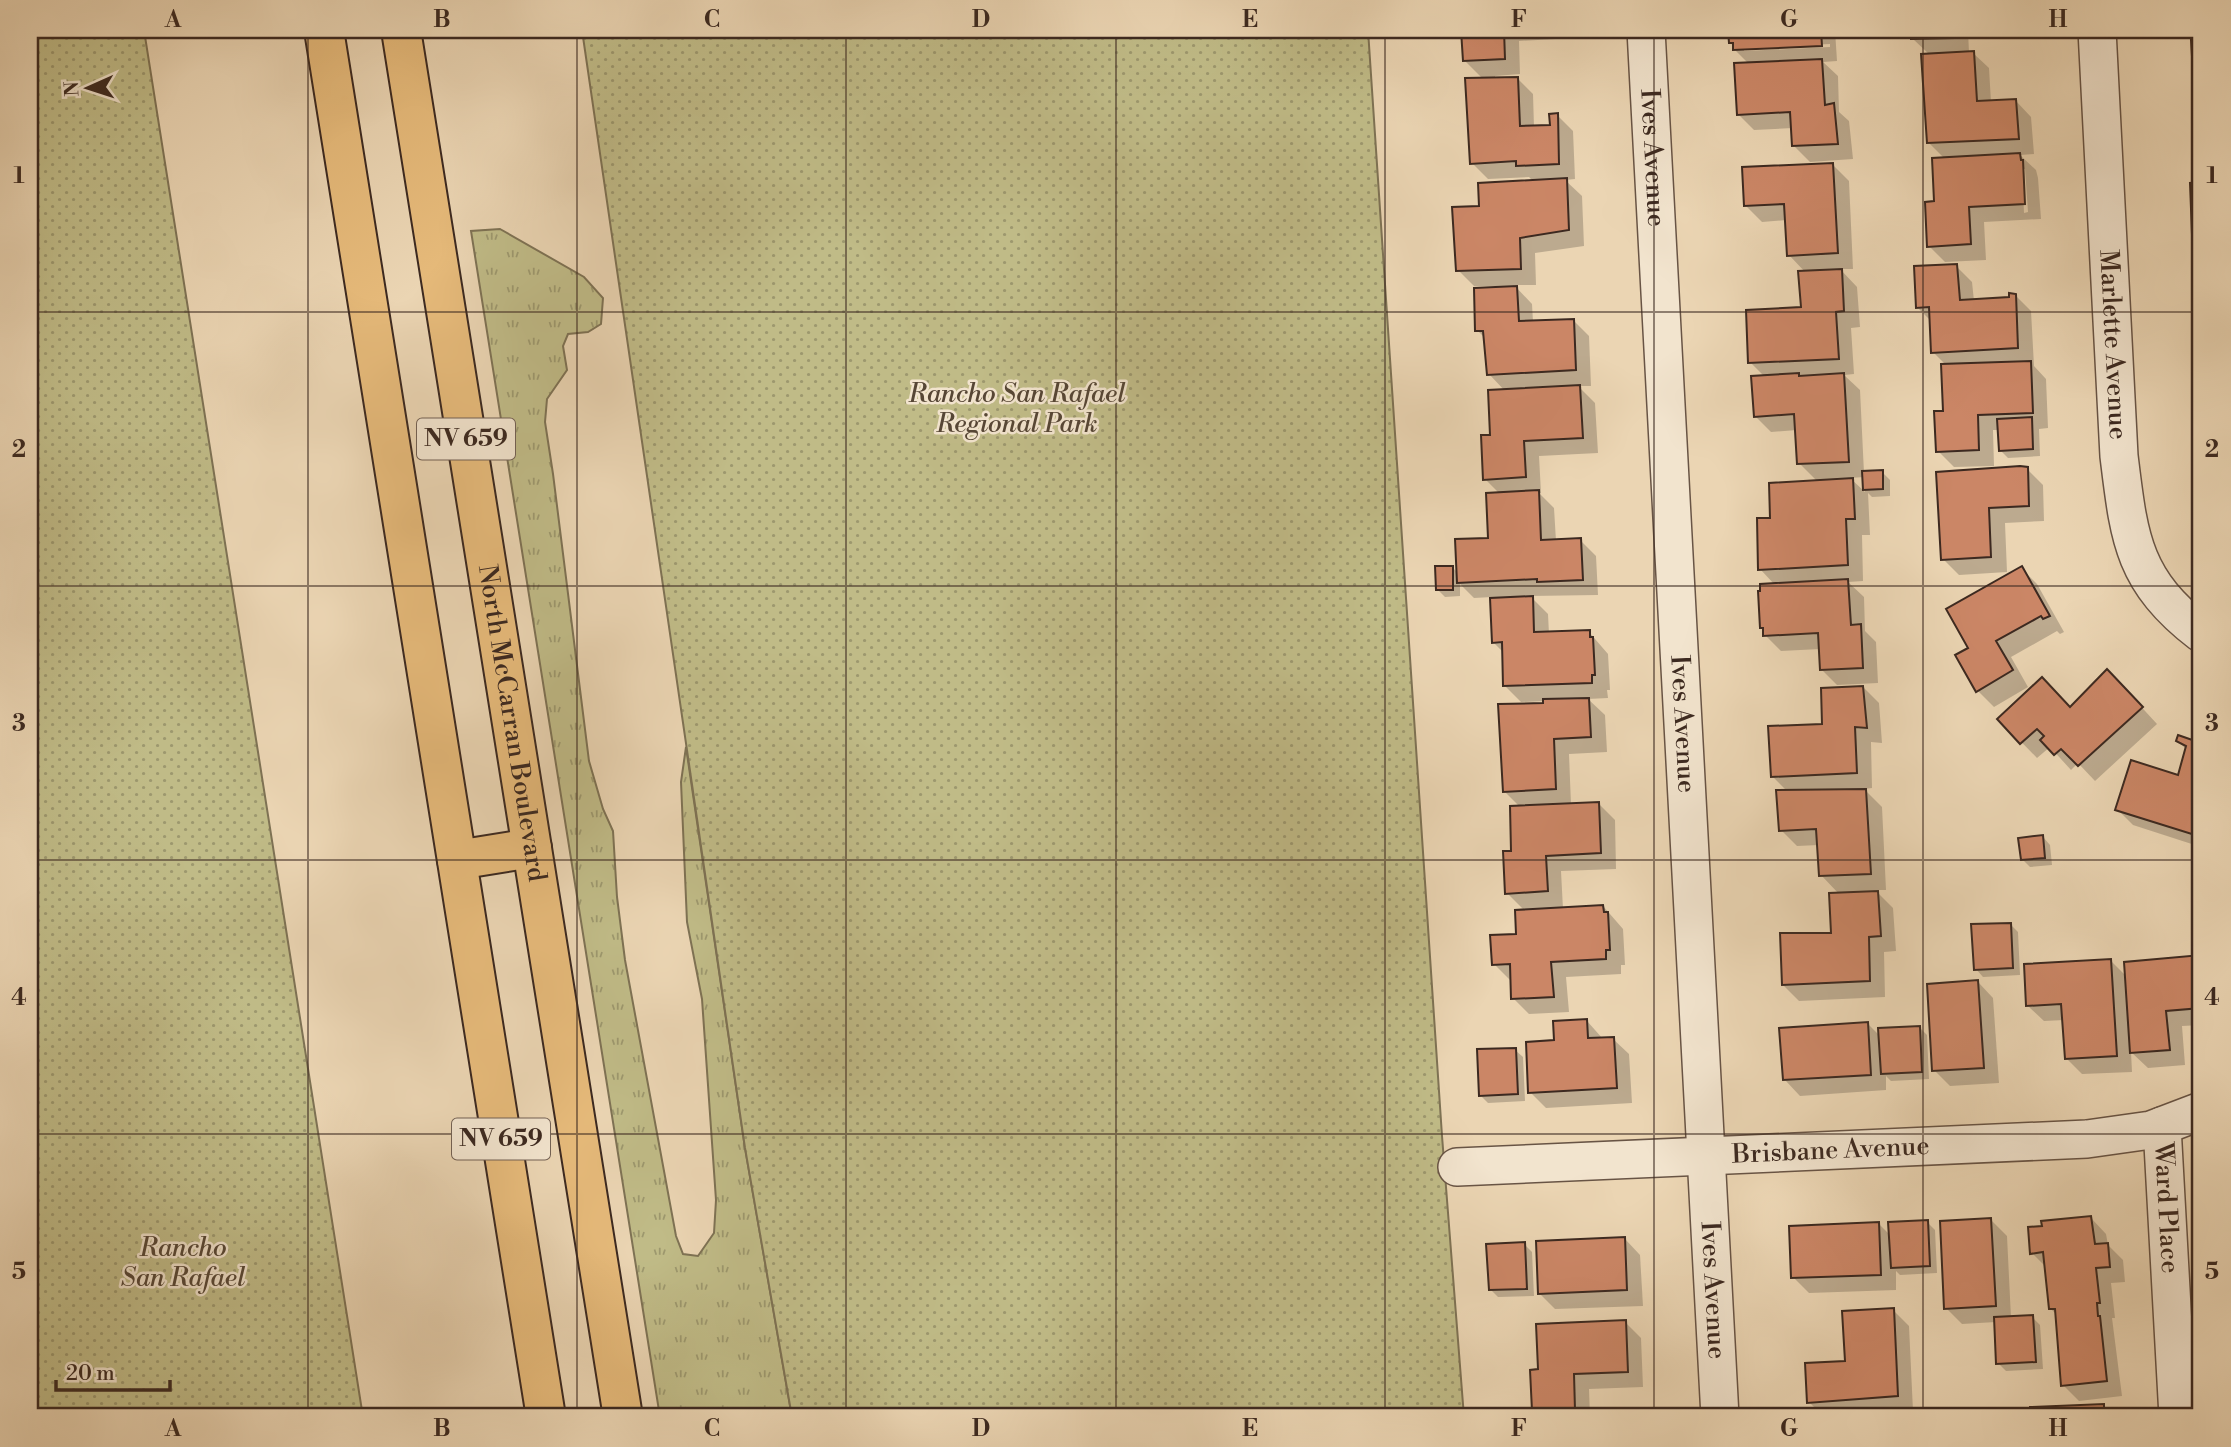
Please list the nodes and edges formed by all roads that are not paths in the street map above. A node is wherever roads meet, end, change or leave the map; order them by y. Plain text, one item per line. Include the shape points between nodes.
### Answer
1 (324, 30) edge
2 (401, 30) edge
3 (1646, 30) edge
4 (2097, 30) edge
5 (2201, 633) edge
6 (532, 848) junction
7 (457, 860) junction
8 (2201, 1111) edge
9 (2162, 1126) junction
10 (1707, 1156) junction
11 (1457, 1167) dead end
12 (546, 1417) edge
13 (623, 1417) edge
14 (1720, 1417) edge
15 (2178, 1417) edge

1 - 7 main road, NV 659
2 - 6 main road, North McCarran Boulevard / NV 659
3 - 10 street, Ives Avenue
4 - 5 street, Marlette Avenue via 2119,456 2126,514 2134,549 2150,582 2177,615
6 - 7 main road
6 - 13 main road, North McCarran Boulevard / NV 659
7 - 12 main road, NV 659
8 - 9 street, Brisbane Avenue
9 - 10 street, Brisbane Avenue via 2087,1139
9 - 15 street, Ward Place
10 - 11 street, Brisbane Avenue
10 - 14 street, Ives Avenue

